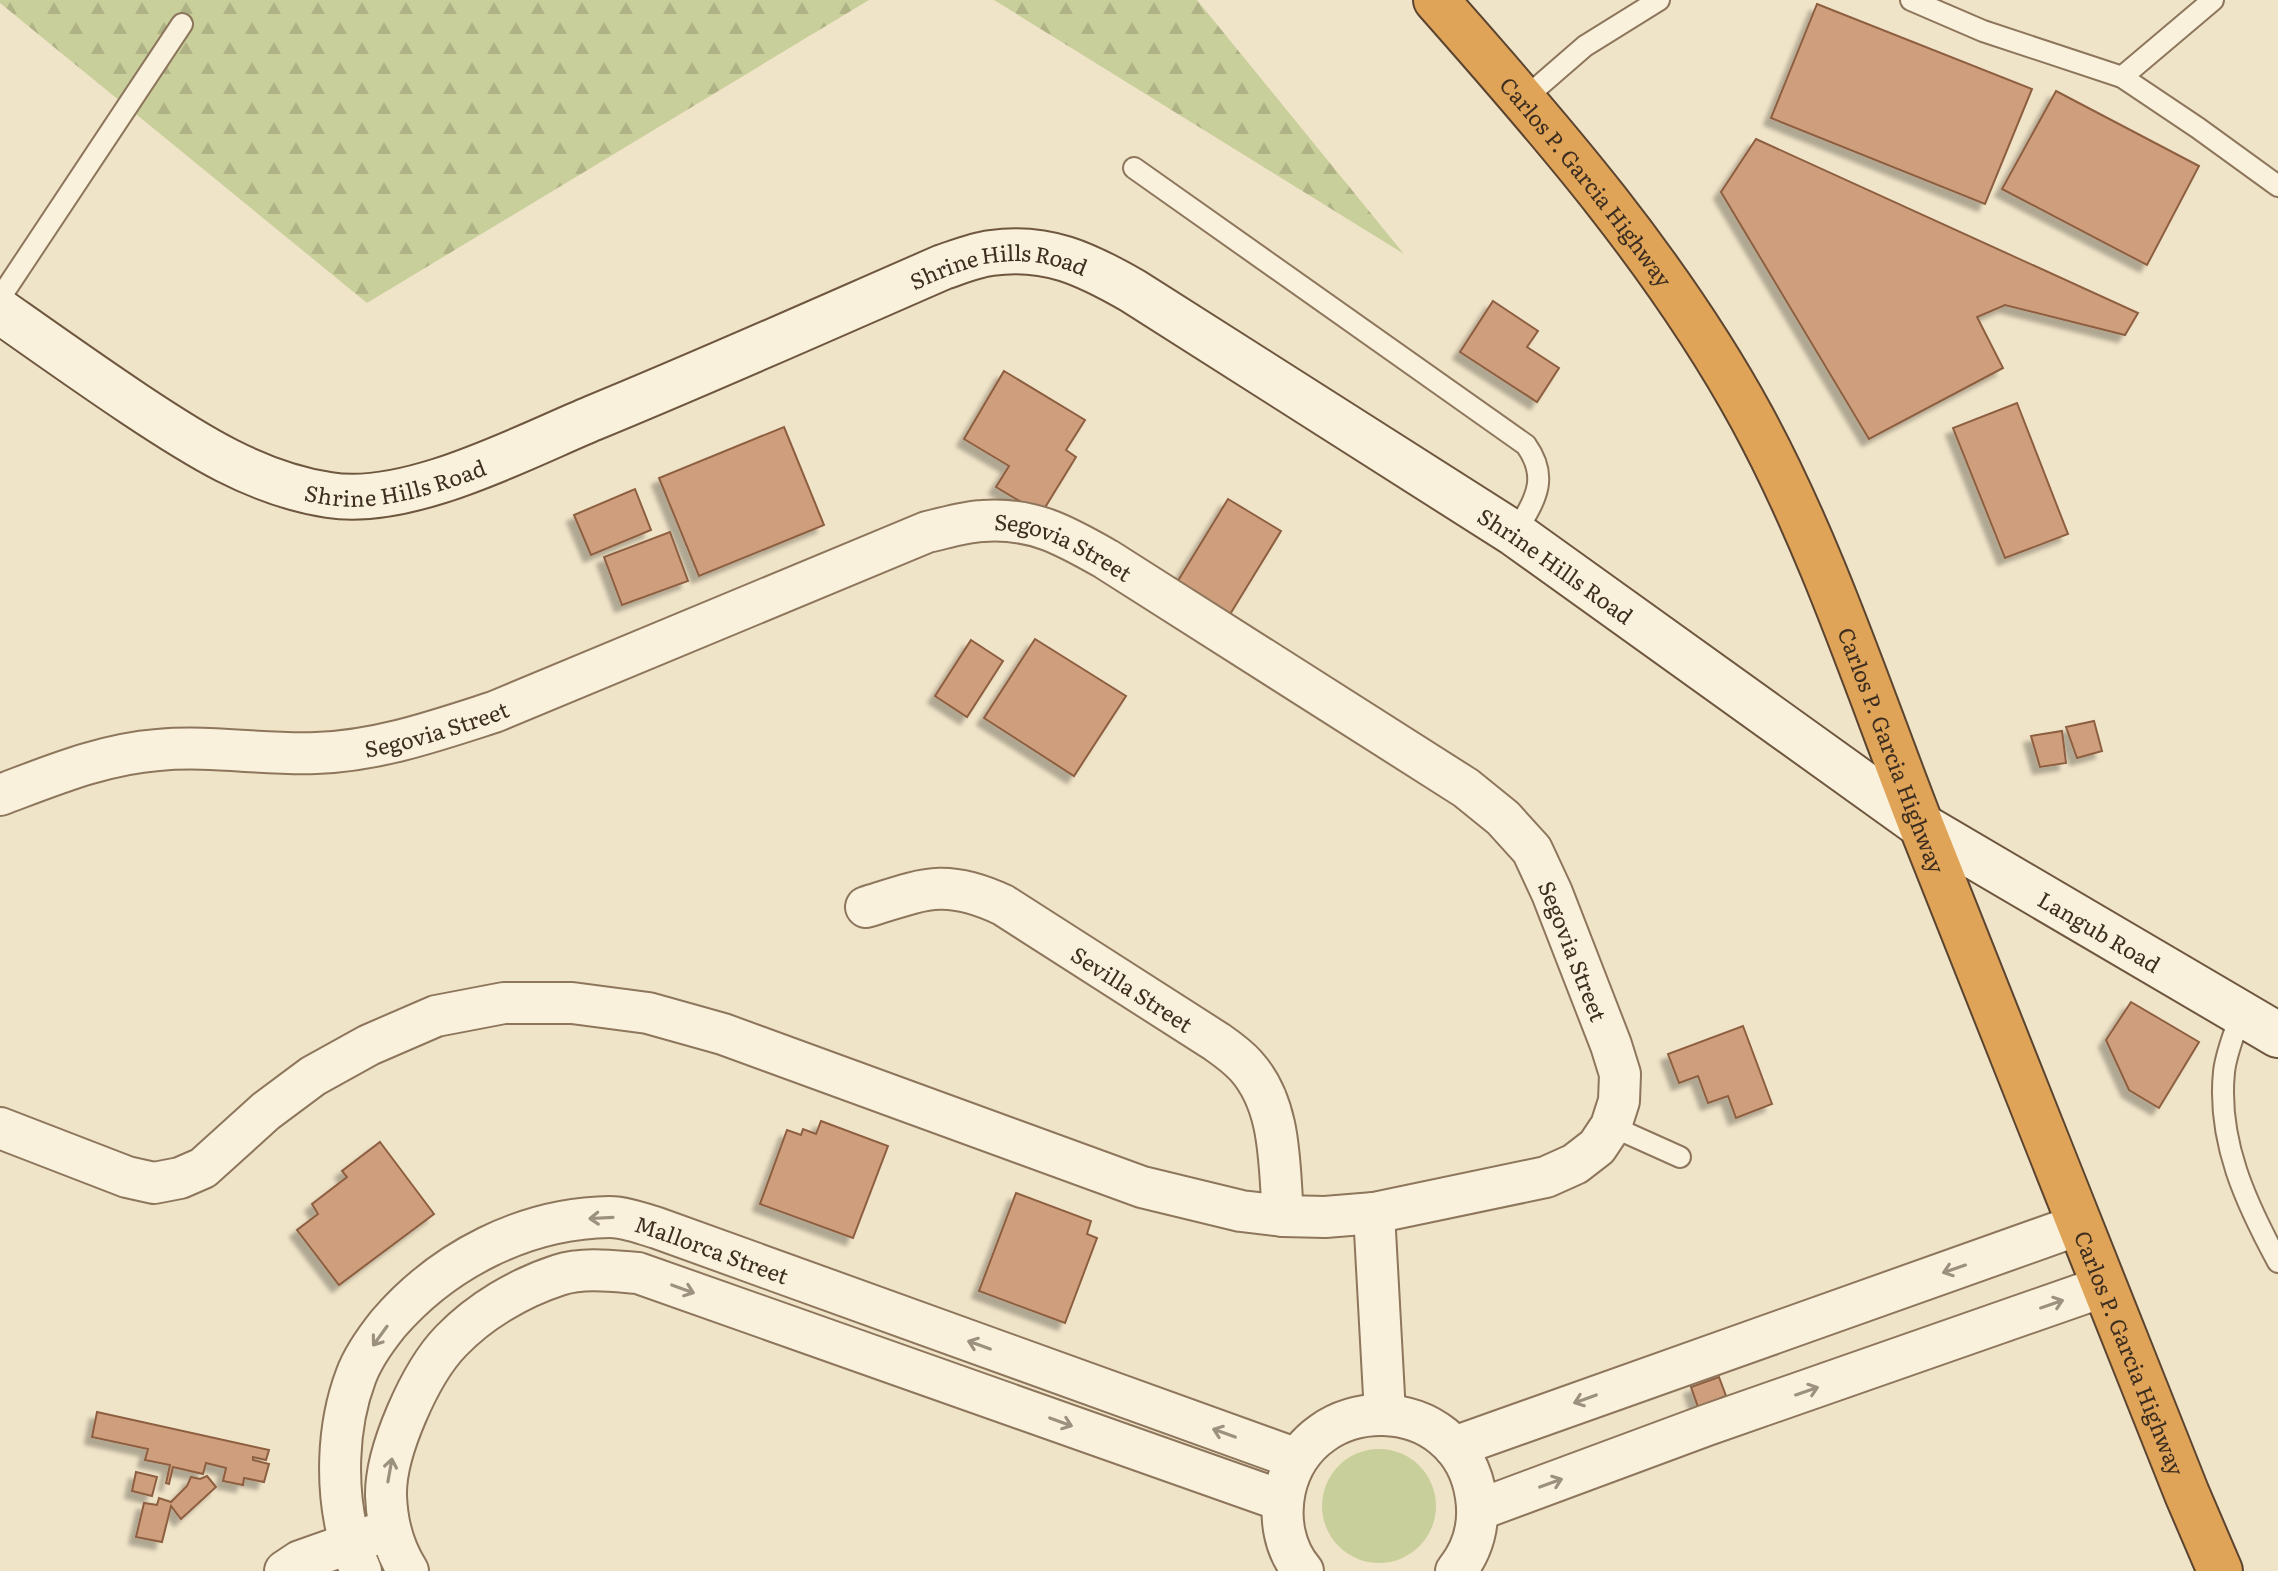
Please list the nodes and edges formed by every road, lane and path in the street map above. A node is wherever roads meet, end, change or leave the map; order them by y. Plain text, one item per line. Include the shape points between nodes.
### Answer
1 (1436, 0) edge
2 (1659, 0) edge
3 (1911, 0) edge
4 (2213, 0) edge
5 (182, 24) dead end
6 (2122, 77) junction
7 (1524, 99) junction
8 (1134, 168) dead end
9 (2278, 186) edge
10 (0, 298) edge
11 (0, 311) edge
12 (1515, 534) junction
13 (0, 795) edge
14 (1922, 826) junction
15 (866, 907) dead end
16 (2241, 1012) junction
17 (2278, 1035) edge
18 (1611, 1126) junction
19 (0, 1128) edge
20 (1680, 1157) dead end
21 (1374, 1213) junction
22 (1283, 1216) junction
23 (2081, 1224) junction
24 (2278, 1262) edge
25 (807, 1283) junction
26 (2105, 1286) junction
27 (792, 1328) junction
28 (1742, 1343) junction
29 (1626, 1384) junction
30 (1764, 1406) junction
31 (1385, 1414) junction
32 (1454, 1447) junction
33 (1648, 1447) junction
34 (1297, 1459) junction
35 (1283, 1501) junction
36 (1478, 1510) junction
37 (390, 1529) junction
38 (356, 1557) edge
39 (285, 1571) edge
40 (408, 1571) edge
41 (1303, 1571) edge
42 (1456, 1571) edge
43 (2220, 1571) edge

1 - 7 highway, Carlos P. Garcia Highway
2 - 7 lane via 1585,46
3 - 6 lane via 1983,31
4 - 6 lane
5 - 10 lane
6 - 9 lane
7 - 14 highway, Carlos P. Garcia Highway via 1624,221 1753,420 1820,562
8 - 12 lane via 1526,445 1539,469 1539,483
11 - 12 street, Shrine Hills Road via 232,465 332,496 375,495 455,475 943,267 988,253 1023,250 1092,268 1133,291
12 - 14 street, Shrine Hills Road
13 - 18 street, Segovia Street via 106,757 204,748 316,753 426,734 494,712 927,532 981,521 1026,522 1064,535 1106,559 1466,788 1503,818 1532,850 1611,1045 1620,1074
14 - 16 street, Langub Road
14 - 23 highway, Carlos P. Garcia Highway
15 - 22 street, Sevilla Street via 919,891 949,888 976,893 1217,1042 1246,1065 1265,1093 1275,1128
16 - 17 street, Langub Road
16 - 24 lane via 2225,1069 2223,1104 2231,1156 2251,1213
18 - 20 lane
18 - 21 street, Segovia Street via 1597,1147 1546,1177
19 - 22 street, Segovia Street via 127,1177 154,1183 180,1178 203,1168 313,1076 369,1045 436,1016 504,1003 572,1003 648,1013 723,1034 1142,1187
21 - 22 street, Segovia Street
21 - 31 street
23 - 26 highway, Carlos P. Garcia Highway
23 -> 28 street
25 - 27 street
34 -> 25 street, Mallorca Street
25 -> 38 street, Mallorca Street via 614,1217 566,1220 525,1232 443,1272 377,1337 357,1373 344,1414 342,1498
30 -> 26 street
26 - 43 highway, Carlos P. Garcia Highway
27 -> 35 street
37 -> 27 street via 386,1494 393,1452 423,1380 449,1342 483,1313 524,1289 562,1273 638,1273
28 - 29 street
28 - 30 street
29 -> 32 street
29 - 33 street
30 - 33 street
31 - 32 street via 1423,1423
31 - 34 street via 1351,1418 1331,1428
32 - 36 street via 1467,1466
36 -> 33 street
34 - 35 street
35 - 41 street via 1288,1547
36 - 42 street via 1475,1536
37 - 38 street
37 - 40 street
38 - 39 street via 300,1561

